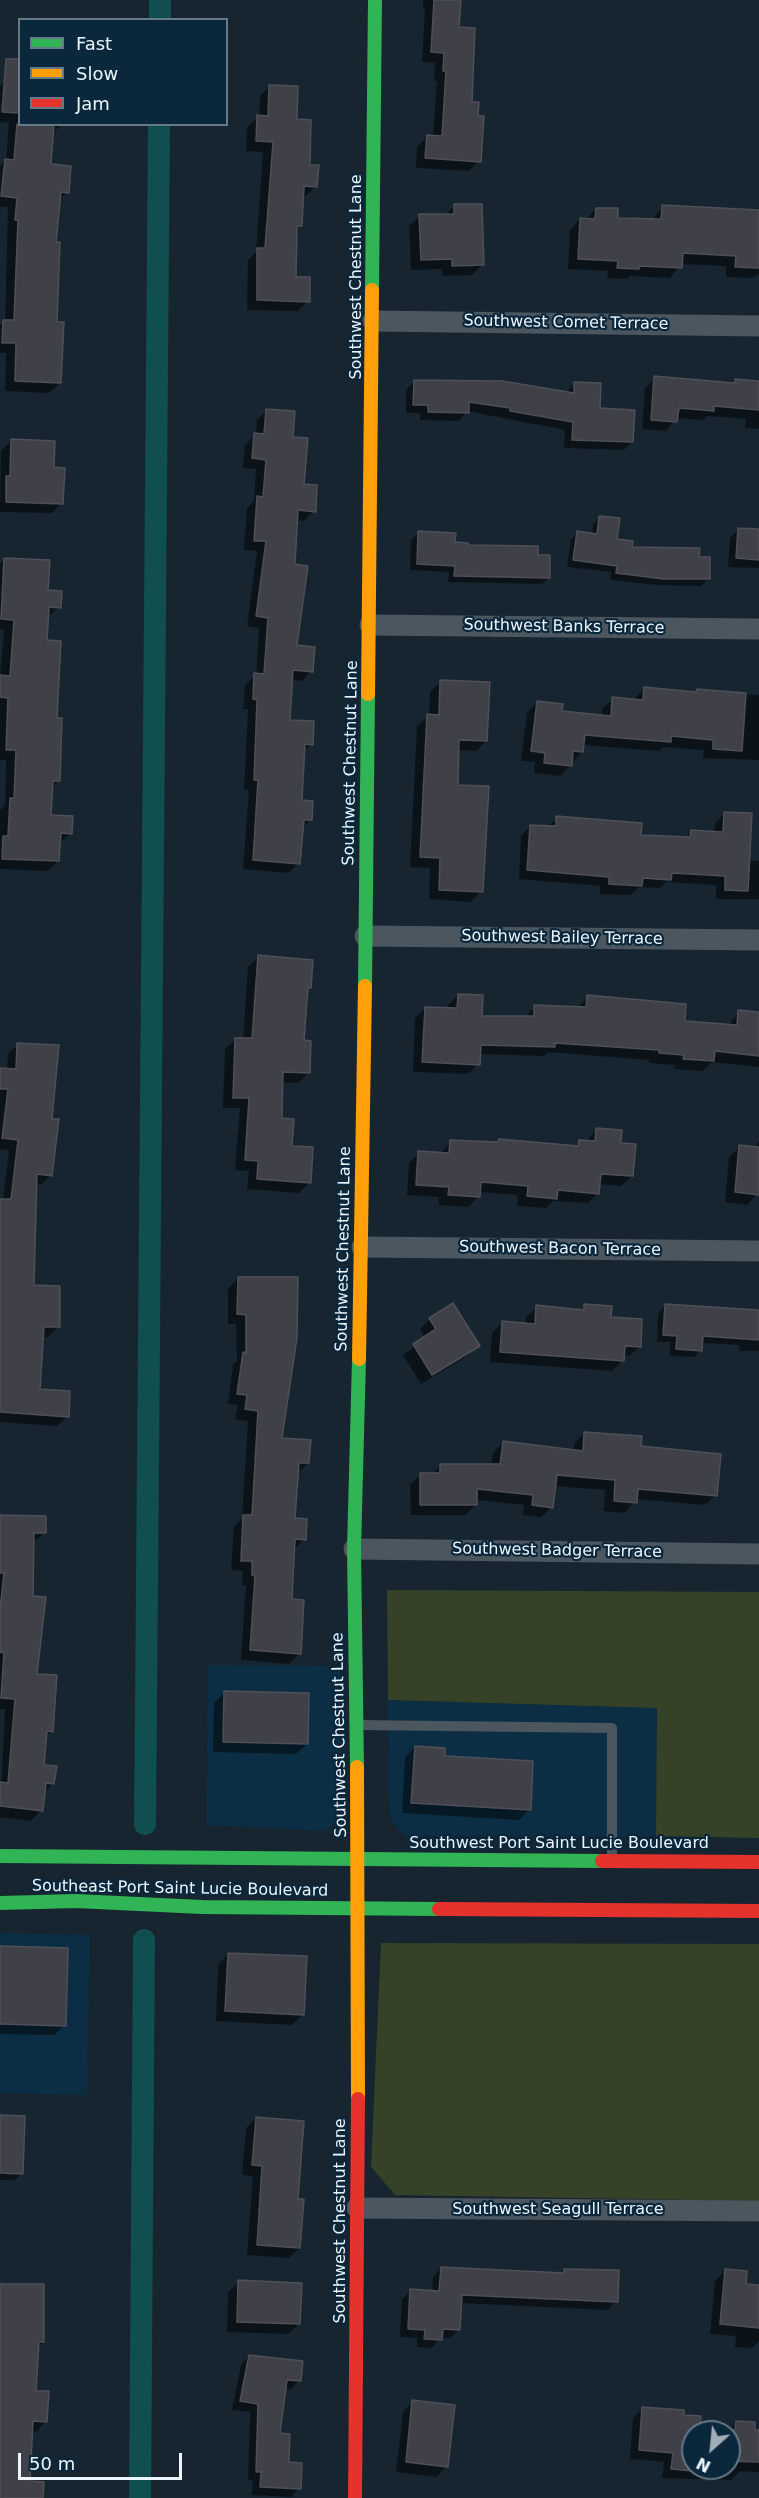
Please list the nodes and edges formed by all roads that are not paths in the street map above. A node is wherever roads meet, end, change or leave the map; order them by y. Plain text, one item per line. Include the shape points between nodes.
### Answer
1 (375, 0) edge
2 (373, 321) junction
3 (759, 326) edge
4 (370, 625) junction
5 (759, 629) edge
6 (365, 936) junction
7 (759, 940) edge
8 (362, 1247) junction
9 (759, 1251) edge
10 (354, 1549) junction
11 (759, 1554) edge
12 (357, 1725) junction
13 (0, 1856) edge
14 (359, 1859) junction
15 (612, 1861) junction
16 (759, 1862) edge
17 (0, 1903) edge
18 (360, 1908) junction
19 (759, 1911) edge
20 (357, 2208) junction
21 (759, 2211) edge
22 (355, 2498) edge

1 - 2 street, Southwest Chestnut Lane
2 - 3 street, Southwest Comet Terrace
2 - 4 street, Southwest Chestnut Lane
4 - 5 street, Southwest Banks Terrace
4 - 6 street, Southwest Chestnut Lane
6 - 7 street, Southwest Bailey Terrace
6 - 8 street, Southwest Chestnut Lane
8 - 9 street, Southwest Bacon Terrace
8 - 10 street, Southwest Chestnut Lane
10 - 11 street, Southwest Badger Terrace
10 - 12 street, Southwest Chestnut Lane
12 - 14 street, Southwest Chestnut Lane
12 - 15 lane via 612,1728
13 - 14 street, Southeast Port Saint Lucie Boulevard
14 - 15 street, Southwest Port Saint Lucie Boulevard
14 - 18 street, Southwest Chestnut Lane
15 - 16 street, Southwest Port Saint Lucie Boulevard
17 - 18 street, Southeast Port Saint Lucie Boulevard via 76,1901
18 - 19 street
18 - 20 street, Southwest Chestnut Lane
20 - 21 street, Southwest Seagull Terrace
20 - 22 street, Southwest Chestnut Lane

